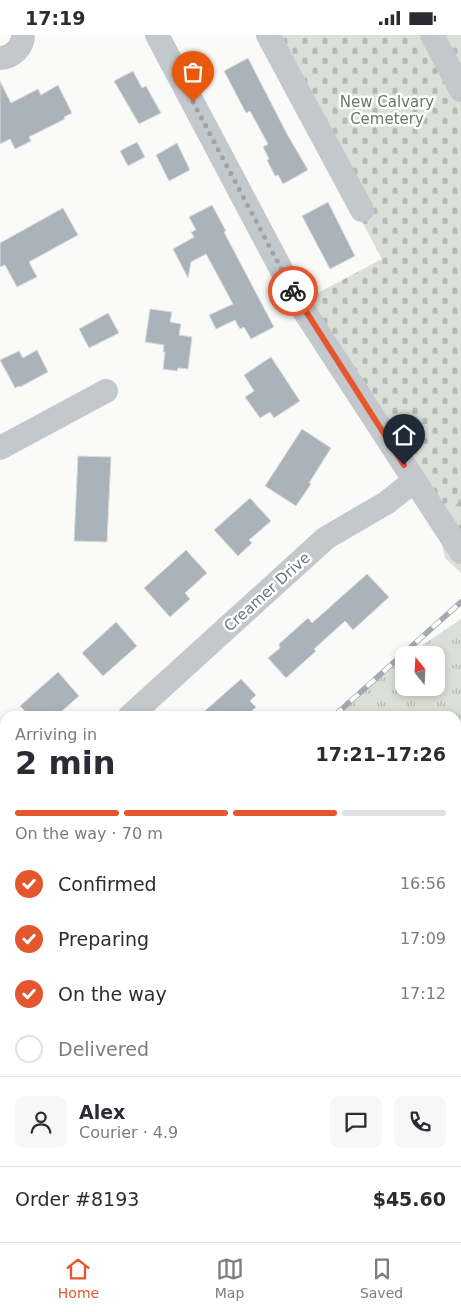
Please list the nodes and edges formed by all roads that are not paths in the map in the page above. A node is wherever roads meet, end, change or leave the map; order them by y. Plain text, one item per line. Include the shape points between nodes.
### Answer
1 (23, 35) edge
2 (158, 35) edge
3 (268, 35) edge
4 (432, 35) edge
5 (0, 58) edge
6 (461, 90) edge
7 (362, 210) dead end
8 (106, 391) dead end
9 (0, 448) edge
10 (414, 481) junction
11 (461, 552) edge
12 (136, 711) edge

1 - 5 street via 16,51
2 - 10 street via 299,303
3 - 7 street
4 - 6 street
8 - 9 street
10 - 11 street
10 - 12 street, Creamer Drive via 386,503 326,539

